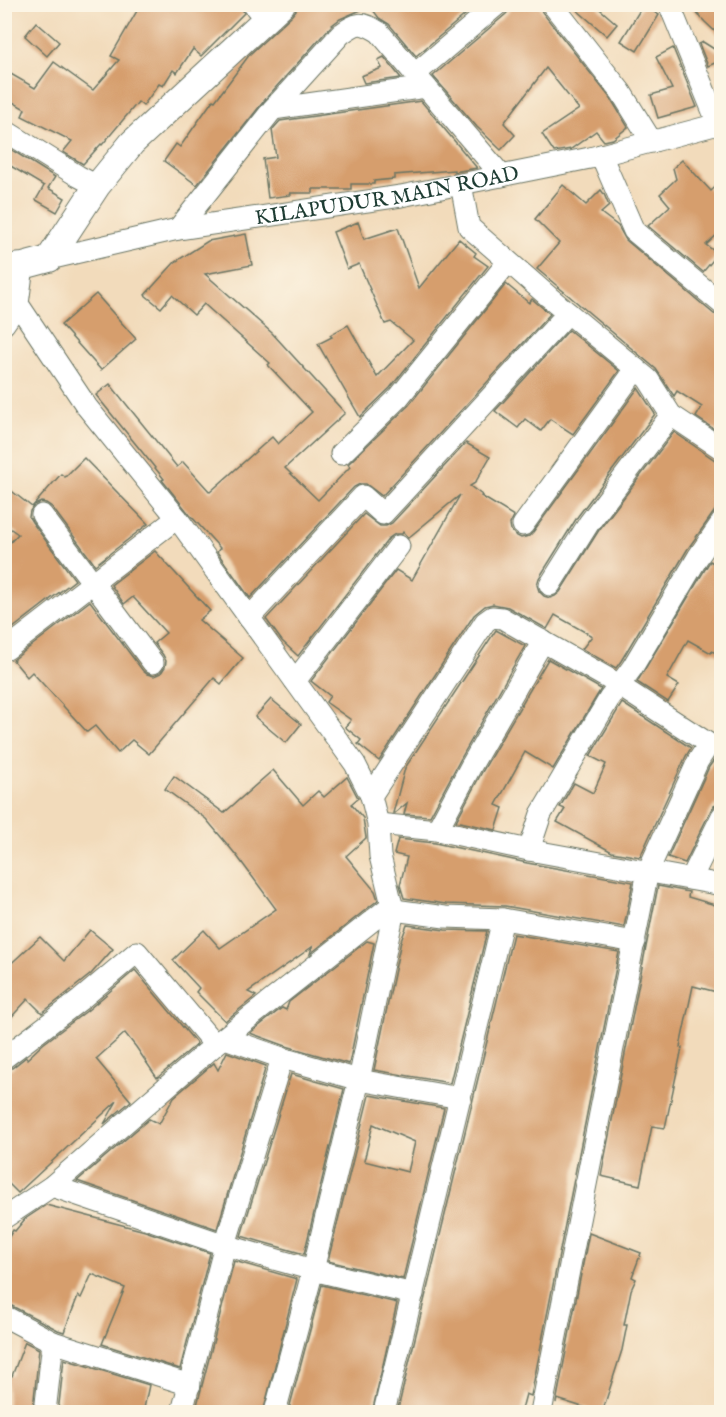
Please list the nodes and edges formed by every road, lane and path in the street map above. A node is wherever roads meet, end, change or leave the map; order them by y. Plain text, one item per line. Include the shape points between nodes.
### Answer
1 (498, 4) edge
2 (552, 4) edge
3 (669, 4) edge
4 (267, 9) edge
5 (421, 81) junction
6 (273, 109) junction
7 (720, 124) edge
8 (4, 130) edge
9 (652, 142) junction
10 (600, 155) junction
11 (502, 176) junction
12 (461, 184) junction
13 (98, 186) junction
14 (178, 229) junction
15 (49, 259) junction
16 (508, 262) junction
17 (14, 267) edge
18 (18, 304) junction
19 (722, 304) edge
20 (568, 314) junction
21 (4, 324) edge
22 (636, 369) junction
23 (671, 415) junction
24 (722, 449) edge
25 (341, 454) dead end
26 (42, 515) dead end
27 (177, 518) junction
28 (722, 522) edge
29 (523, 525) dead end
30 (399, 546) dead end
31 (93, 583) junction
32 (550, 585) dead end
33 (249, 618) junction
34 (543, 641) junction
35 (7, 649) dead end
36 (153, 663) dead end
37 (295, 681) junction
38 (619, 686) junction
39 (371, 796) junction
40 (722, 816) edge
41 (378, 824) junction
42 (437, 830) junction
43 (530, 850) junction
44 (648, 871) junction
45 (691, 879) junction
46 (722, 885) edge
47 (393, 908) junction
48 (503, 919) junction
49 (634, 942) junction
50 (220, 1042) junction
51 (4, 1058) edge
52 (282, 1058) junction
53 (359, 1080) junction
54 (460, 1098) junction
55 (52, 1186) junction
56 (7, 1211) edge
57 (225, 1245) junction
58 (313, 1270) junction
59 (413, 1294) junction
60 (4, 1316) edge
61 (53, 1342) junction
62 (190, 1385) junction
63 (45, 1413) edge
64 (182, 1413) edge
65 (275, 1413) edge
66 (384, 1413) edge
67 (541, 1413) edge

1 - 5 street
2 - 9 street via 621,92
3 - 7 street
4 - 13 main road via 132,143
5 - 6 street
5 - 6 street via 379,32 360,23 341,34
5 - 11 street
6 - 14 street
7 - 9 street, KILAPUDUR MAIN ROAD
8 - 13 street
9 - 10 street, KILAPUDUR MAIN ROAD
10 - 11 street, KILAPUDUR MAIN ROAD
10 - 19 street via 634,231
11 - 12 street, KILAPUDUR MAIN ROAD
12 - 14 street, KILAPUDUR MAIN ROAD
12 - 16 street via 469,227
13 - 15 main road
14 - 15 street, KILAPUDUR MAIN ROAD
15 - 17 main road
16 - 20 street
16 - 25 street via 399,397
17 - 18 street
18 - 21 street
18 - 27 street via 87,407
20 - 22 street
20 - 33 street via 383,514 363,496
22 - 23 street via 648,379
22 - 29 street
23 - 24 street
23 - 32 street via 589,523
26 - 31 street
27 - 31 street
27 - 33 street
28 - 38 street
30 - 37 street
31 - 35 street
31 - 36 street
33 - 37 street
34 - 38 street
34 - 39 street via 502,618 492,616 485,622
34 - 42 street
37 - 39 street via 355,764
38 - 43 street via 541,814
38 - 44 street via 709,744
39 - 41 street
40 - 45 street
41 - 42 street
41 - 47 street via 380,856
42 - 43 street
43 - 44 street
44 - 45 street
44 - 49 street
45 - 46 street
47 - 48 street via 446,917
47 - 50 street
47 - 53 street
48 - 49 street
48 - 54 street
49 - 67 street
50 - 51 street via 137,952
50 - 52 street
50 - 55 street
52 - 53 street
52 - 57 street
53 - 54 street
53 - 58 street
54 - 59 street
55 - 56 street
55 - 57 street
57 - 58 street
57 - 62 street
58 - 59 street
58 - 65 street
59 - 66 street
60 - 61 street
61 - 62 street
61 - 63 street
62 - 64 street

